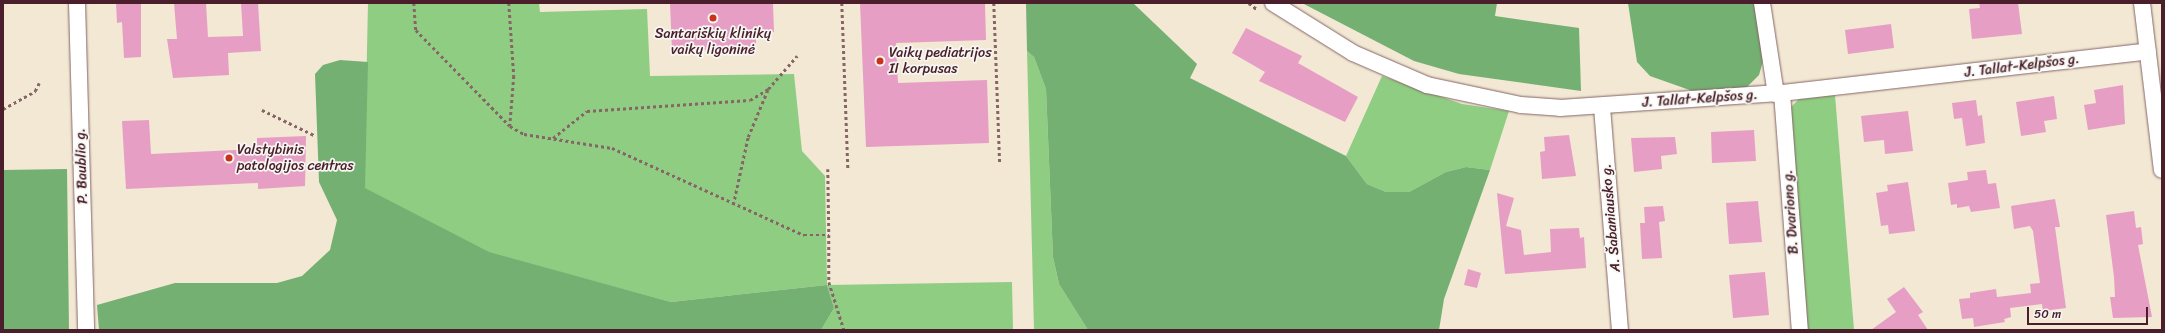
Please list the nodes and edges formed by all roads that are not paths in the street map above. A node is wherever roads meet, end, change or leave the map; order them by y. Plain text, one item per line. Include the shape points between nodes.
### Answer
1 (77, 3) edge
2 (1273, 3) edge
3 (1762, 3) edge
4 (2142, 3) edge
5 (2148, 52) junction
6 (1779, 93) junction
7 (1602, 107) junction
8 (2162, 170) edge
9 (86, 330) edge
10 (1620, 330) edge
11 (1800, 330) edge

1 - 9 street, P. Baublio g.
2 - 7 street, J. Tallat-Kelpšos g. via 1353,53 1426,85 1521,105
3 - 6 street, B. Dvariono g.
4 - 5 street
5 - 6 street, J. Tallat-Kelpšos g.
5 - 8 street
6 - 7 street, J. Tallat-Kelpšos g.
6 - 11 street, B. Dvariono g.
7 - 10 street, A. Šabaniausko g.

